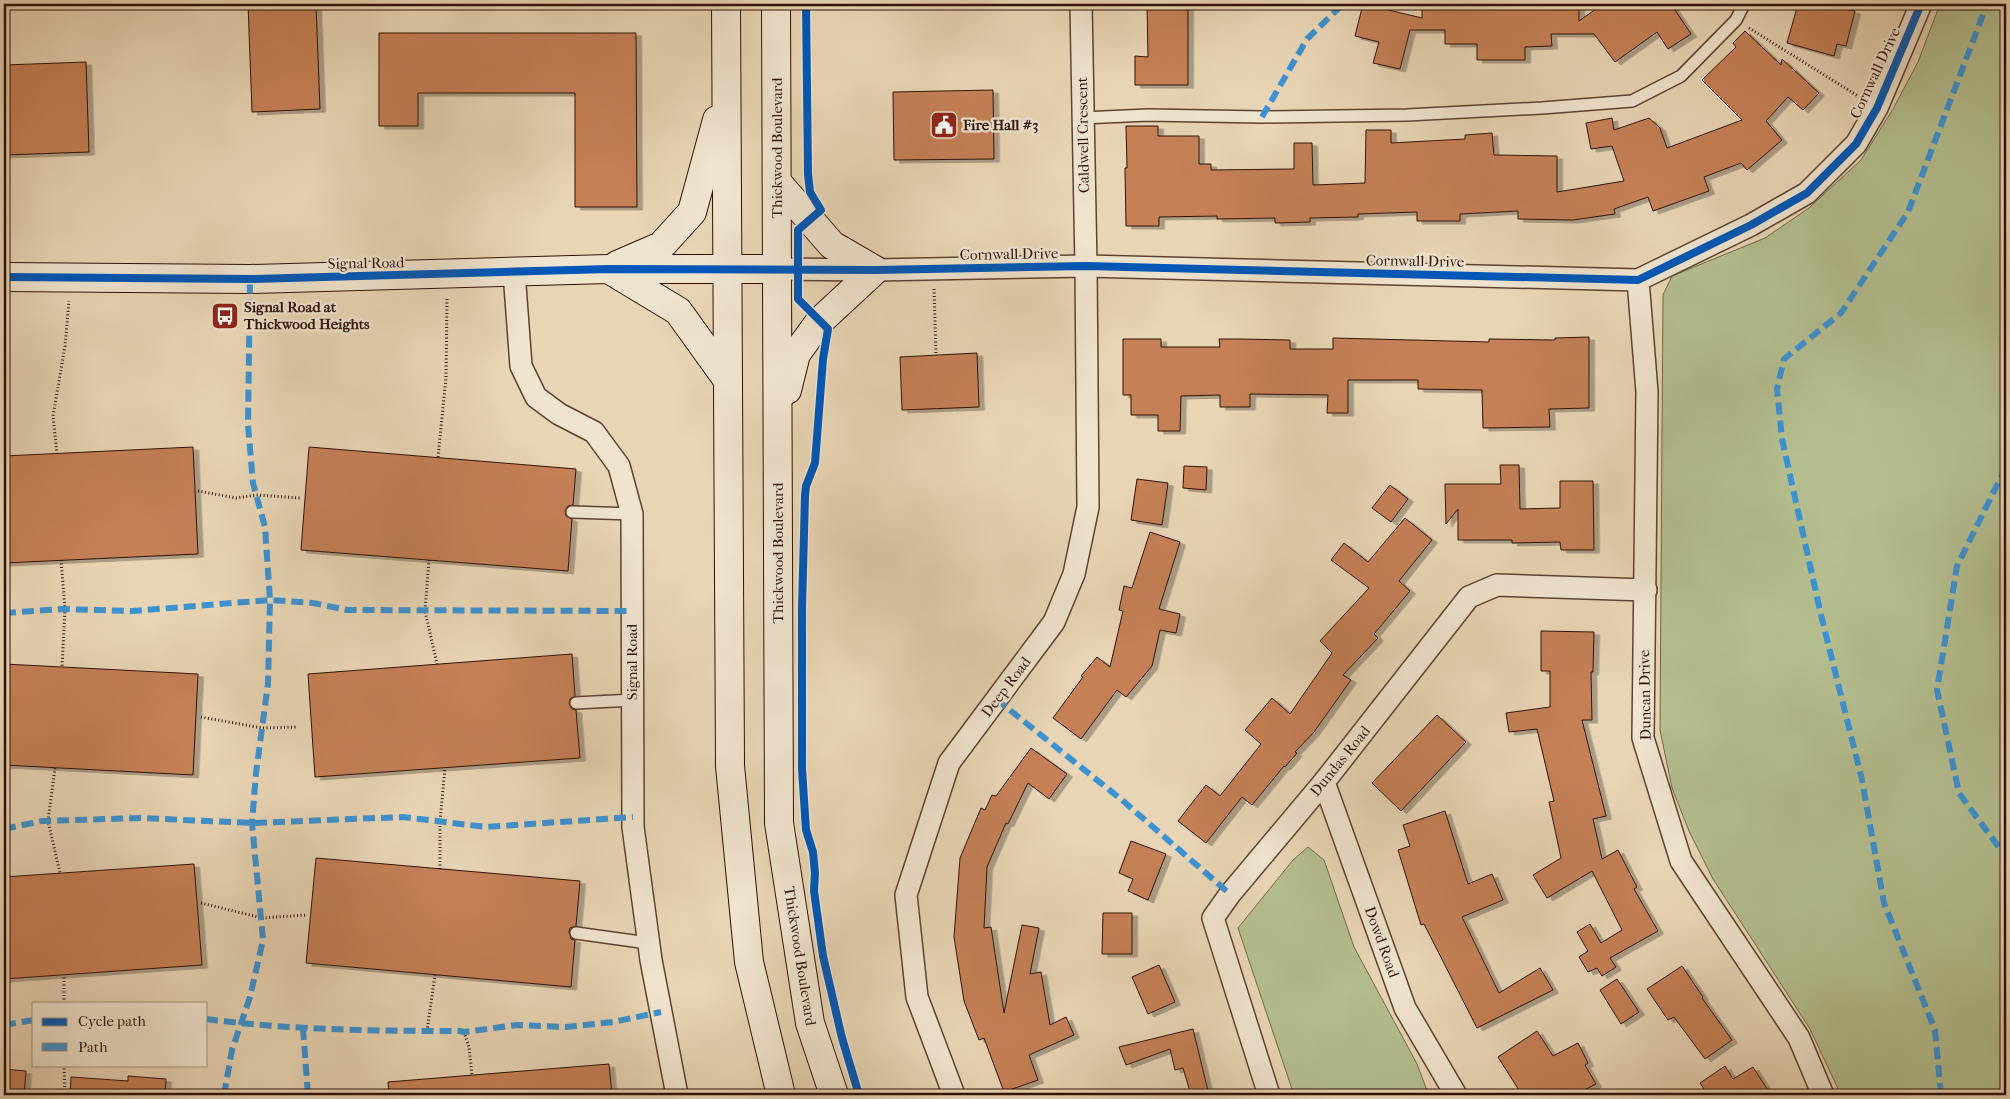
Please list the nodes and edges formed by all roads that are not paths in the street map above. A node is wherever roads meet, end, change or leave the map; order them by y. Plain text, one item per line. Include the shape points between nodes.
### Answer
1 (726, 4) edge
2 (776, 4) edge
3 (1081, 4) edge
4 (1744, 4) edge
5 (1921, 4) edge
6 (726, 86) junction
7 (1082, 118) junction
8 (777, 182) junction
9 (1086, 266) junction
10 (609, 269) junction
11 (777, 269) junction
12 (728, 270) junction
13 (875, 270) junction
14 (514, 272) junction
15 (4, 277) edge
16 (1638, 280) junction
17 (727, 379) junction
18 (778, 429) junction
19 (572, 512) dead end
20 (632, 514) junction
21 (1646, 590) junction
22 (632, 700) junction
23 (576, 703) dead end
24 (1324, 782) junction
25 (576, 933) dead end
26 (648, 943) junction
27 (677, 1095) edge
28 (781, 1095) edge
29 (834, 1095) edge
30 (954, 1095) edge
31 (1269, 1095) edge
32 (1456, 1095) edge
33 (1822, 1095) edge

1 - 6 main road
2 - 8 main road, Thickwood Boulevard
3 - 7 street, Caldwell Crescent
4 - 7 lane via 1736,20 1681,76 1632,101 1407,116 1148,115
5 - 16 street, Cornwall Drive via 1877,108 1856,144 1807,193 1751,225
6 - 10 main road via 692,212 661,246
6 - 12 main road
7 - 9 street, Caldwell Crescent
8 - 11 main road, Thickwood Boulevard
8 - 13 main road via 832,245
9 - 13 street, Cornwall Drive
9 - 16 street, Cornwall Drive
9 - 30 street, Deep Road via 1088,507 1074,574 1054,622 949,763 906,895 917,997
10 - 12 main road, Signal Road
10 - 14 main road, Signal Road
10 - 17 main road via 678,311
11 - 12 main road, Signal Road
11 - 13 street, Cornwall Drive
11 - 18 main road, Thickwood Boulevard
12 - 17 main road
13 - 18 main road via 820,321 796,354
14 - 15 main road, Signal Road via 250,279
14 - 20 street, Signal Road via 521,366 536,397 559,414 594,432 619,466
16 - 21 street, Duncan Drive via 1647,392
17 - 28 main road via 730,766 749,962
18 - 29 main road, Thickwood Boulevard via 779,823 810,1023
19 - 20 lane
20 - 22 street, Signal Road
21 - 24 street, Dundas Road via 1497,585 1469,597
21 - 33 street, Duncan Drive via 1643,738 1681,861 1799,1038
22 - 23 lane
22 - 26 street, Signal Road via 633,827
24 - 31 street, Dundas Road via 1230,894 1214,918
24 - 32 street, Dowd Road via 1406,1008
25 - 26 lane
26 - 27 street, Signal Road

